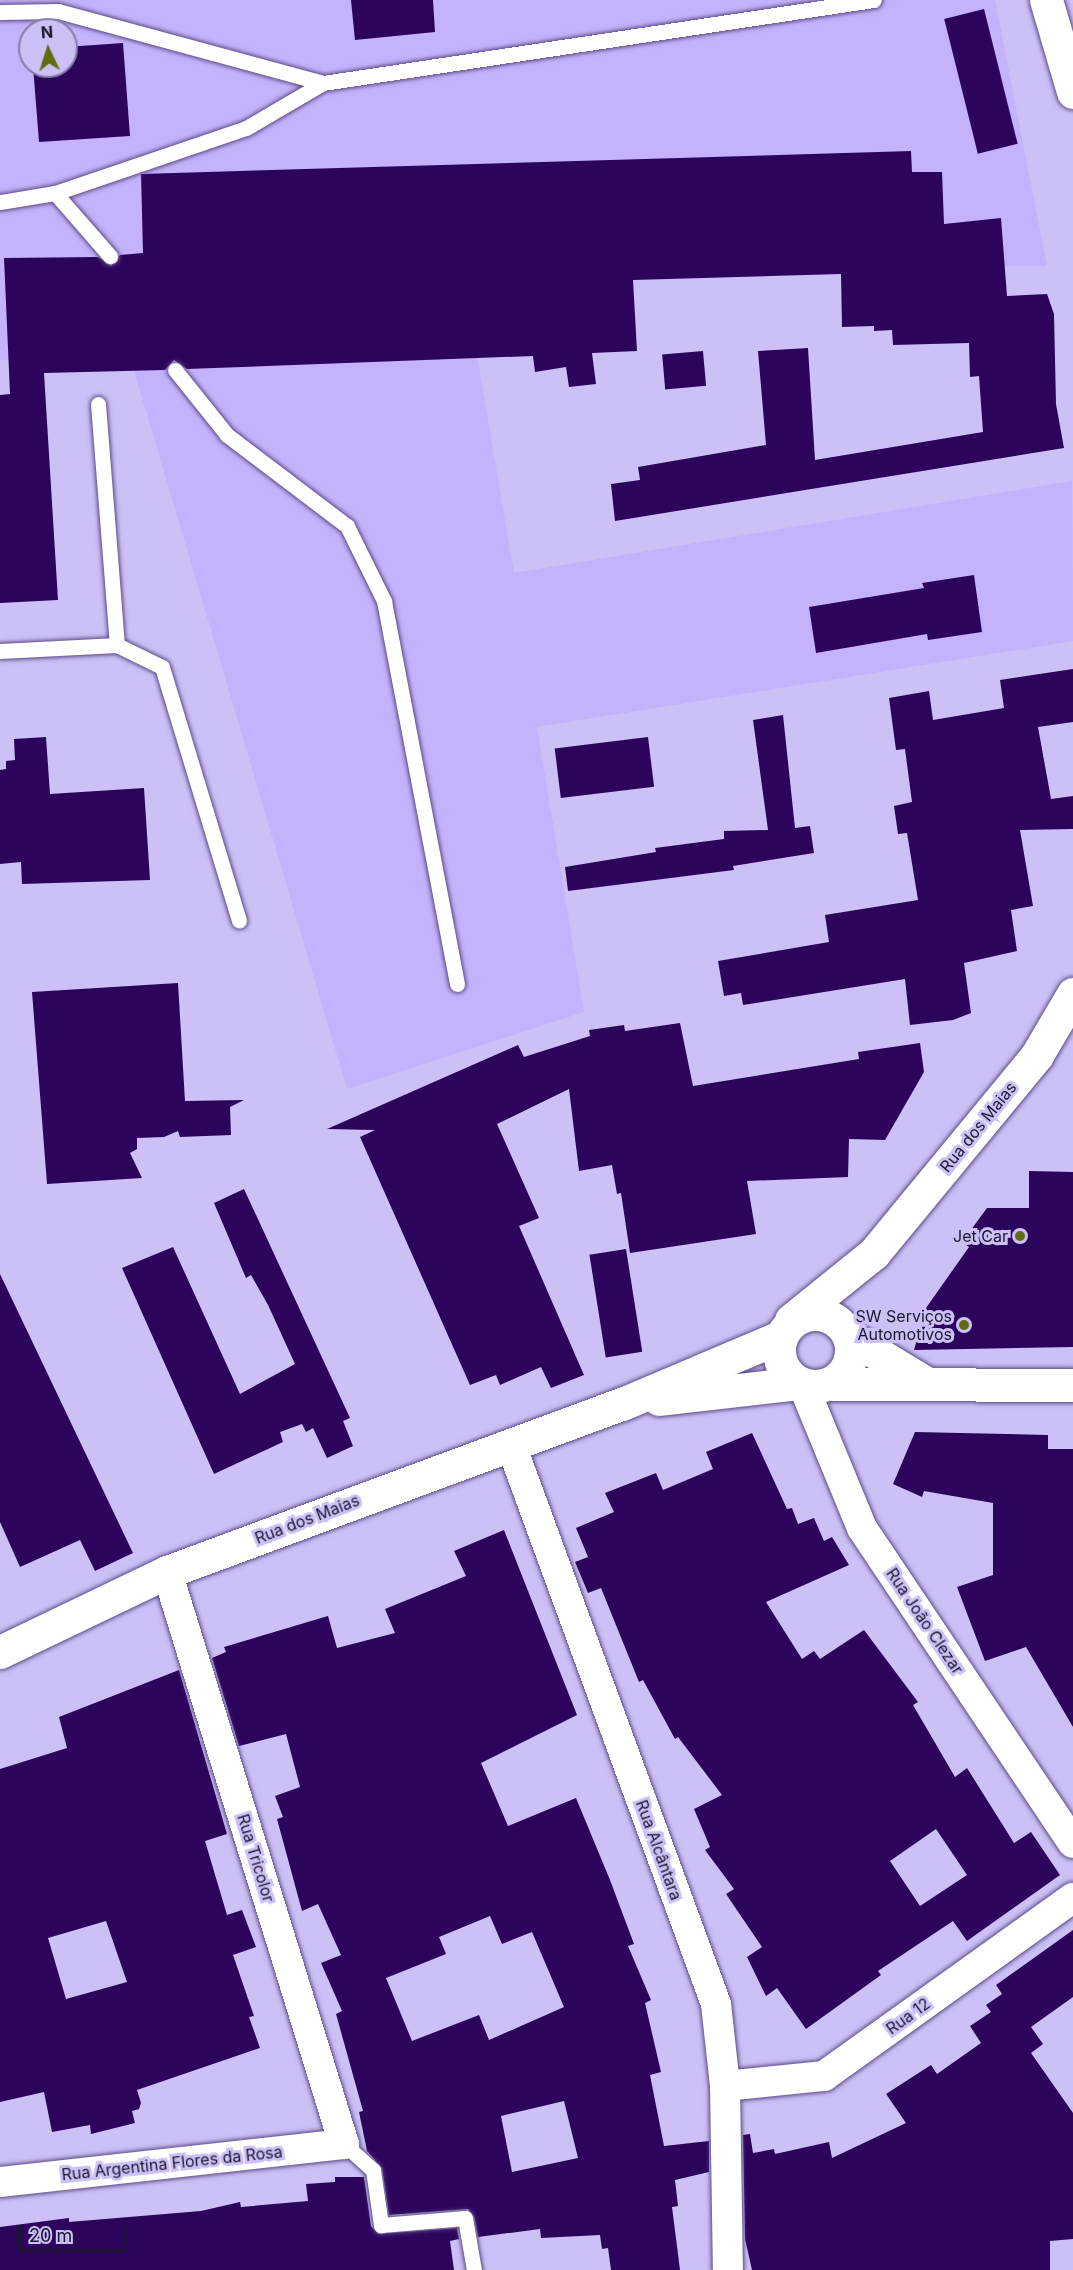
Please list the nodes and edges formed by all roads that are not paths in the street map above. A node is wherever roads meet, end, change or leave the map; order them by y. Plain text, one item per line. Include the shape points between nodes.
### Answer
1 (874, 0) edge
2 (1046, 0) edge
3 (0, 12) edge
4 (1072, 80) edge
5 (323, 83) junction
6 (55, 193) junction
7 (0, 202) edge
8 (110, 256) dead end
9 (175, 370) dead end
10 (98, 404) dead end
11 (117, 645) junction
12 (0, 651) edge
13 (239, 921) dead end
14 (457, 984) dead end
15 (1073, 994) edge
16 (874, 1253) junction
17 (786, 1329) junction
18 (847, 1332) junction
19 (811, 1384) junction
20 (929, 1384) junction
21 (1073, 1385) edge
22 (622, 1404) junction
23 (511, 1445) junction
24 (167, 1572) junction
25 (0, 1652) edge
26 (1073, 1843) edge
27 (1073, 1898) edge
28 (725, 2086) junction
29 (344, 2144) junction
30 (0, 2182) edge
31 (474, 2270) edge
32 (728, 2270) edge

1 - 5 lane
2 - 4 main road
3 - 5 lane via 58,11
5 - 6 lane via 246,128
6 - 7 lane
6 - 8 lane
9 - 14 lane via 227,435 347,525 384,601
10 - 11 lane
11 - 12 lane
11 - 13 lane via 162,667
15 - 16 main road, Rua dos Maias via 1037,1055
16 - 17 main road, Rua dos Maias
16 - 18 main road, Rua dos Maias
17 - 18 main road via 809,1313 829,1316
17 - 19 main road via 778,1355 785,1372
17 - 22 main road, Rua dos Maias
18 - 19 main road via 851,1356 844,1372
18 - 20 main road
19 - 20 main road, Rua dos Maias
19 - 22 main road, Rua dos Maias
19 - 26 street, Rua João Clezar via 862,1528
20 - 21 main road, Rua dos Maias
22 - 23 main road, Rua dos Maias
23 - 24 main road, Rua dos Maias
23 - 28 street, Rua Alcântara via 716,2004
24 - 25 main road, Rua dos Maias
24 - 29 street, Rua Tricolor
27 - 28 street, Rua 12 via 824,2076
28 - 32 street, Rua Alcântara
29 - 30 street, Rua Argentina Flores da Rosa
29 - 31 lane via 373,2170 381,2225 465,2218

